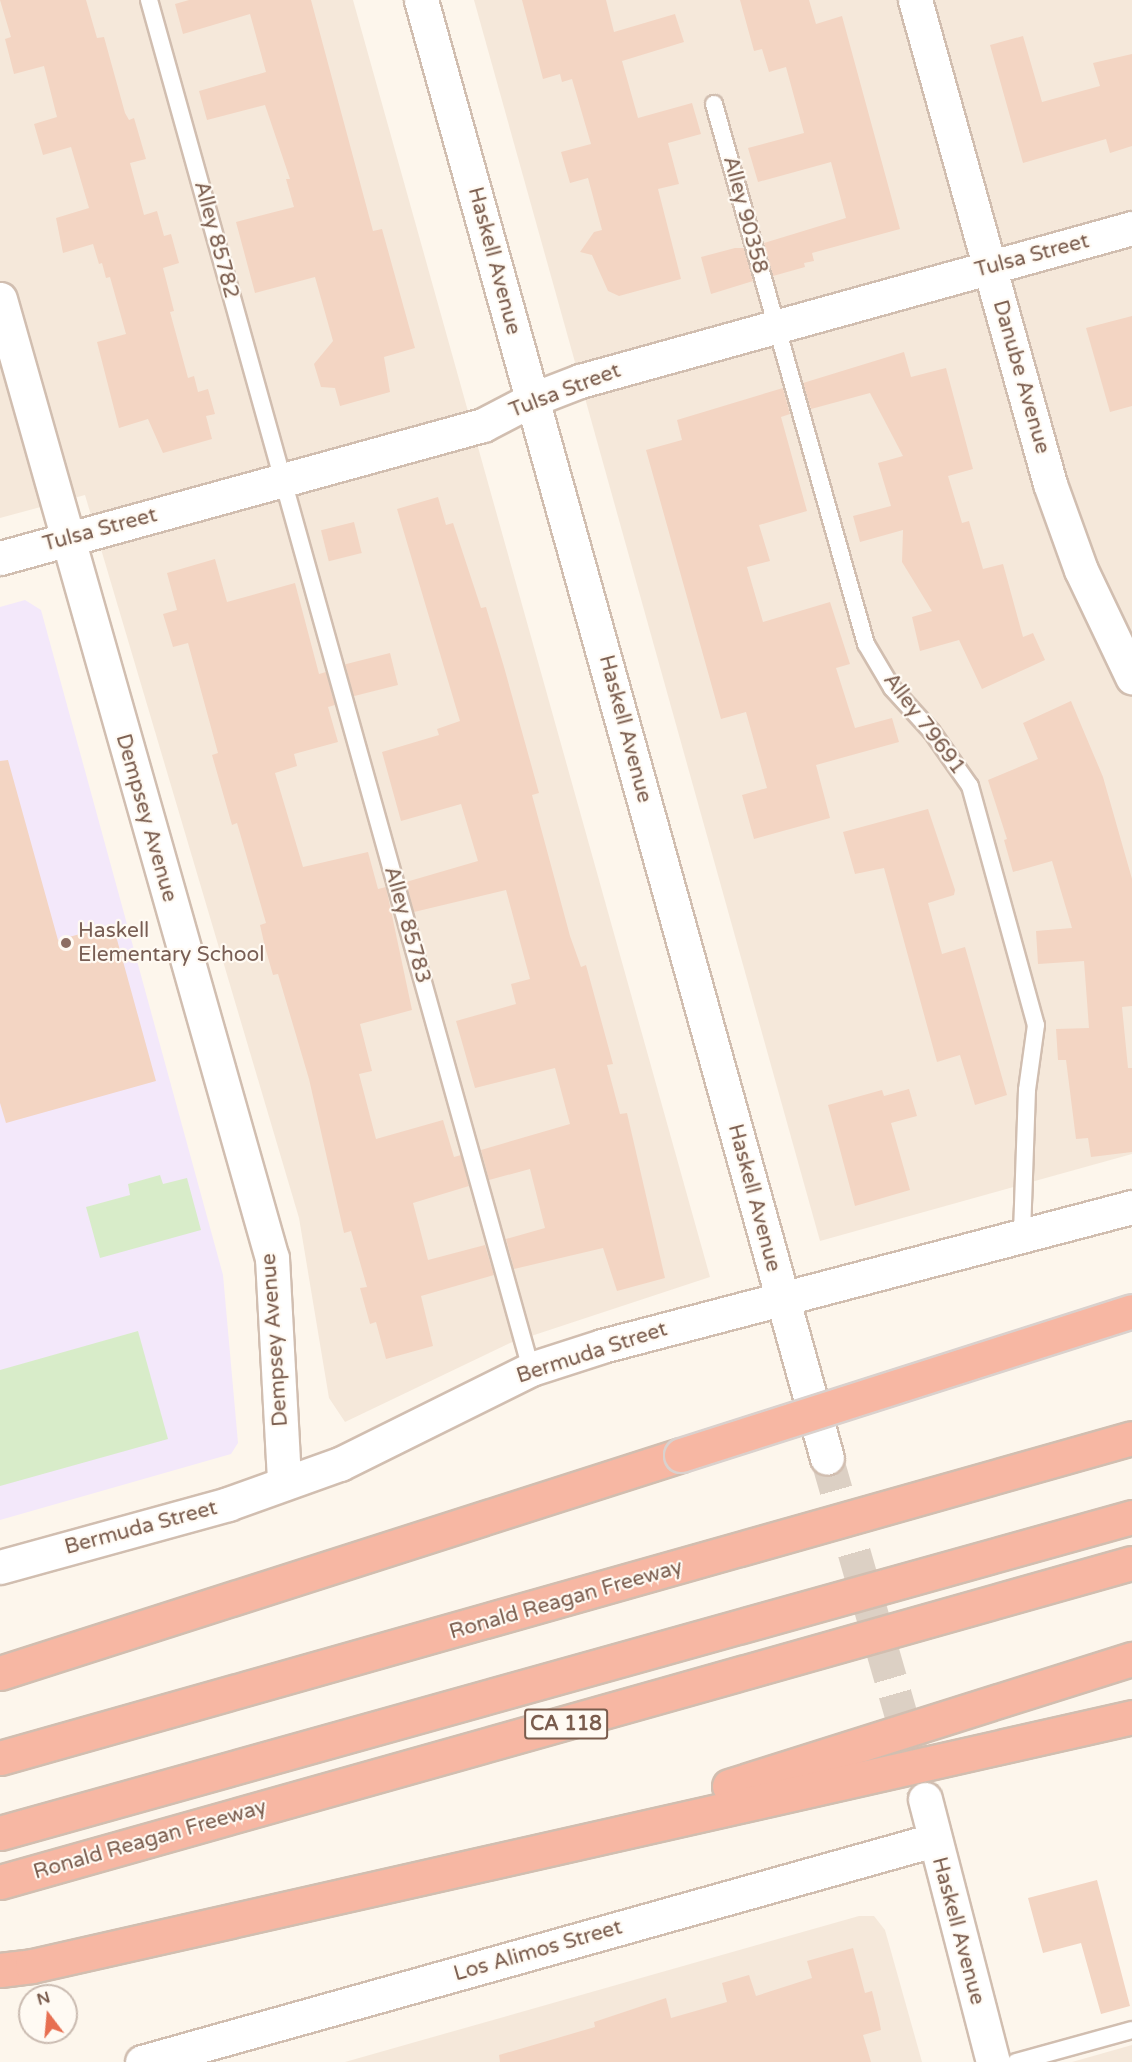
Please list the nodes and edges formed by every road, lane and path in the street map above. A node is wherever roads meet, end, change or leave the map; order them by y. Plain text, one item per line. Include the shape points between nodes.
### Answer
1 (149, 0) edge
2 (421, 0) edge
3 (915, 0) edge
4 (714, 104) dead end
5 (1132, 228) edge
6 (990, 267) junction
7 (0, 299) edge
8 (775, 327) junction
9 (531, 400) junction
10 (282, 481) junction
11 (66, 539) junction
12 (0, 558) edge
13 (1132, 676) edge
14 (1132, 1207) edge
15 (1022, 1236) junction
16 (781, 1296) junction
17 (1132, 1311) edge
18 (531, 1369) junction
19 (1122, 1440) edge
20 (827, 1458) tunnel mouth
21 (284, 1483) junction
22 (1132, 1517) edge
23 (1132, 1563) edge
24 (0, 1567) edge
25 (1132, 1659) edge
26 (0, 1673) edge
27 (1132, 1717) edge
28 (0, 1758) edge
29 (925, 1799) tunnel mouth
30 (0, 1833) edge
31 (934, 1840) junction
32 (482, 1864) junction
33 (0, 1882) edge
34 (0, 1970) edge
35 (1132, 2030) edge
36 (142, 2062) edge
37 (993, 2062) edge
38 (1016, 2062) edge

1 - 10 lane, Alley 85782
2 - 9 street, Haskell Avenue
3 - 6 street, Danube Avenue
4 - 8 lane, Alley 90358
5 - 6 street, Tulsa Street
6 - 8 street, Tulsa Street
6 - 13 street, Danube Avenue via 1050,484 1081,570
7 - 11 street, Dempsey Avenue
8 - 9 street, Tulsa Street via 580,381
8 - 15 lane, Alley 79691 via 791,371 866,644 892,688 932,732 970,786 1036,1024 1027,1090
9 - 10 street, Tulsa Street via 483,425
9 - 16 street, Haskell Avenue via 566,511
10 - 11 street, Tulsa Street
10 - 18 lane, Alley 85783
11 - 12 street, Tulsa Street
11 - 21 street, Dempsey Avenue via 272,1258
14 - 15 street, Bermuda Street
15 - 16 street, Bermuda Street
16 - 18 street, Bermuda Street
16 - 20 street, Haskell Avenue
17 - 26 highway, bridge
18 - 21 street, Bermuda Street via 340,1464
19 - 28 highway, Ronald Reagan Freeway
21 - 24 street, Bermuda Street via 228,1504
22 - 30 highway, CA 118
23 - 33 highway, Ronald Reagan Freeway / CA 118
25 - 32 highway
27 - 32 highway
29 - 31 street, Haskell Avenue
31 - 36 street, Los Alimos Street
31 - 37 street, Haskell Avenue
32 - 34 highway
35 - 38 lane

